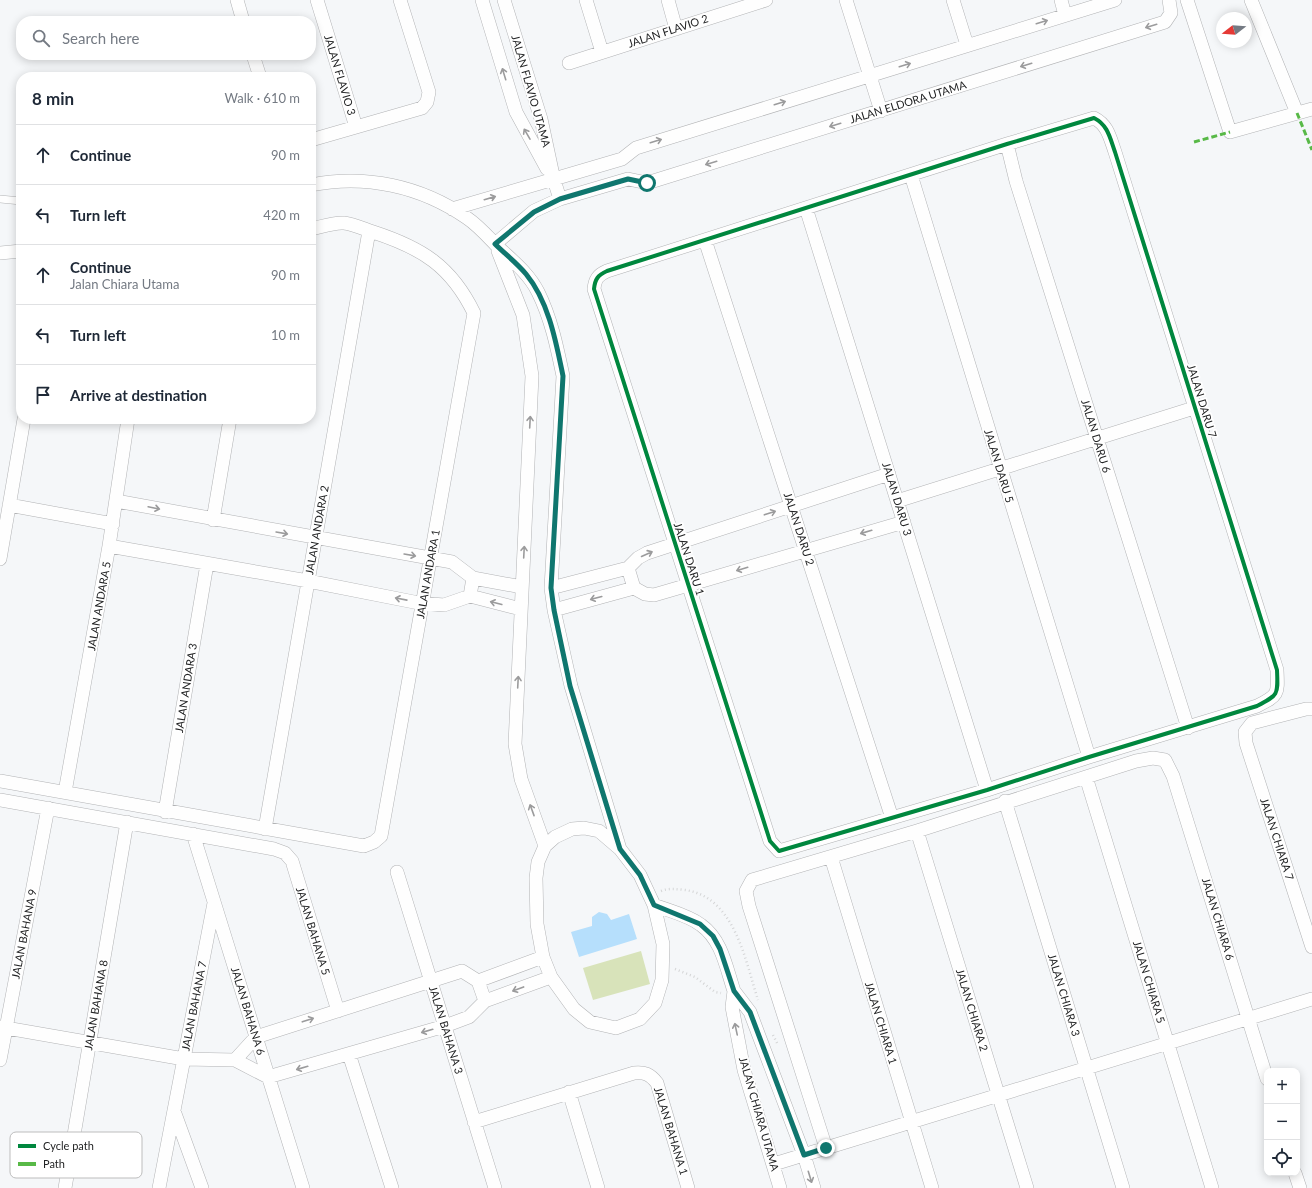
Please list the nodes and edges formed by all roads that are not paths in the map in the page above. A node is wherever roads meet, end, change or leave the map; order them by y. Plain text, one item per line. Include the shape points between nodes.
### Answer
1 (237, 0) edge
2 (317, 0) edge
3 (400, 0) edge
4 (482, 0) edge
5 (504, 0) edge
6 (586, 0) edge
7 (668, 0) edge
8 (766, 0) edge
9 (846, 0) edge
10 (953, 0) edge
11 (1061, 0) edge
12 (1115, 0) edge
13 (1170, 0) edge
14 (1187, 0) edge
15 (1251, 0) edge
16 (753, 2) edge
17 (1065, 15) junction
18 (242, 16) edge
19 (676, 29) junction
20 (967, 45) junction
21 (602, 52) junction
22 (255, 60) edge
23 (569, 63) dead end
24 (258, 72) edge
25 (870, 76) junction
26 (1312, 109) edge
27 (880, 110) junction
28 (1297, 113) junction
29 (356, 127) junction
30 (316, 139) edge
31 (1007, 144) junction
32 (622, 159) junction
33 (911, 175) junction
34 (628, 179) junction
35 (554, 180) junction
36 (316, 184) edge
37 (0, 199) edge
38 (560, 199) junction
39 (16, 200) edge
40 (806, 208) junction
41 (452, 209) junction
42 (316, 228) edge
43 (369, 231) junction
44 (705, 240) junction
45 (495, 244) junction
46 (16, 251) edge
47 (0, 253) edge
48 (1194, 408) junction
49 (23, 424) edge
50 (127, 424) edge
51 (229, 424) edge
52 (1097, 438) junction
53 (1000, 468) junction
54 (889, 474) junction
55 (897, 500) junction
56 (116, 502) junction
57 (9, 505) junction
58 (791, 506) junction
59 (213, 520) junction
60 (904, 522) junction
61 (113, 524) junction
62 (315, 539) junction
63 (675, 544) junction
64 (109, 546) junction
65 (806, 550) junction
66 (430, 558) junction
67 (0, 559) edge
68 (207, 564) junction
69 (628, 568) junction
70 (473, 578) junction
71 (308, 581) junction
72 (688, 585) junction
73 (522, 587) junction
74 (551, 588) junction
75 (634, 588) junction
76 (470, 596) junction
77 (423, 603) junction
78 (521, 609) junction
79 (554, 610) junction
80 (1312, 709) edge
81 (1188, 728) junction
82 (1089, 757) junction
83 (1086, 777) junction
84 (0, 781) edge
85 (987, 790) junction
86 (65, 792) junction
87 (0, 800) edge
88 (1005, 801) junction
89 (48, 808) junction
90 (165, 812) junction
91 (892, 818) junction
92 (127, 822) junction
93 (265, 829) junction
94 (917, 831) junction
95 (193, 834) junction
96 (545, 846) junction
97 (620, 849) junction
98 (831, 857) junction
99 (397, 872) dead end
100 (214, 901) junction
101 (654, 905) junction
102 (1312, 946) edge
103 (542, 957) junction
104 (551, 977) junction
105 (431, 981) junction
106 (478, 981) junction
107 (734, 991) junction
108 (1312, 999) edge
109 (485, 1001) junction
110 (338, 1011) junction
111 (1249, 1019) junction
112 (444, 1026) junction
113 (3, 1027) edge
114 (256, 1037) junction
115 (90, 1042) junction
116 (1168, 1043) junction
117 (762, 1045) junction
118 (740, 1049) junction
119 (349, 1054) junction
120 (184, 1059) junction
121 (0, 1060) edge
122 (235, 1060) junction
123 (1087, 1068) junction
124 (1264, 1069) edge
125 (268, 1077) junction
126 (569, 1092) junction
127 (998, 1095) junction
128 (174, 1111) junction
129 (474, 1122) junction
130 (911, 1122) junction
131 (75, 1132) edge
132 (826, 1148) junction
133 (804, 1155) junction
134 (774, 1164) junction
135 (1296, 1176) edge
136 (67, 1178) edge
137 (65, 1188) edge
138 (159, 1188) edge
139 (202, 1188) edge
140 (303, 1188) edge
141 (392, 1188) edge
142 (495, 1188) edge
143 (598, 1188) edge
144 (688, 1188) edge
145 (780, 1188) edge
146 (814, 1188) edge
147 (932, 1188) edge
148 (1027, 1188) edge
149 (1123, 1188) edge
150 (1212, 1188) edge
151 (1300, 1188) edge

1 - 18 street
2 - 29 street, JALAN FLAVIO 3
3 - 29 street via 429,92 427,102 422,108
35 -> 4 street, JALAN FLAVIO UTAMA via 516,112
5 - 35 street, JALAN FLAVIO UTAMA via 541,119
6 - 21 street
7 - 19 street
8 - 16 street, JALAN FLAVIO 2
9 - 25 street
10 - 20 street
11 - 17 street
12 - 17 street
13 -> 27 street, JALAN ELDORA UTAMA via 1171,13 1165,22
14 - 28 street via 1230,132
15 - 28 street
16 - 19 street, JALAN FLAVIO 2
20 -> 17 street
19 - 21 street, JALAN FLAVIO 2
25 -> 20 street
21 - 23 street, JALAN FLAVIO 2
22 - 24 street
25 - 27 street
32 -> 25 street via 636,148
26 - 28 street
27 -> 34 street, JALAN ELDORA UTAMA via 647,183
29 - 30 street
31 - 33 street
31 - 48 street, JALAN DARU 7 via 1094,118 1106,128
31 - 52 street, JALAN DARU 6 via 1016,181
32 - 34 street
32 - 35 street
33 - 40 street
33 - 53 street, JALAN DARU 5
34 - 38 street
35 - 38 street
41 -> 35 street
36 - 41 street via 376,181 409,189
37 - 39 lane
38 - 45 street via 534,212
40 - 44 street
40 - 54 street, JALAN DARU 3
41 - 45 street via 467,218
42 - 43 street via 344,223
43 - 62 street, JALAN ANDARA 2
43 - 66 street, JALAN ANDARA 1 via 394,239 427,255 448,273 474,313
44 - 58 street, JALAN DARU 2
44 - 63 street, JALAN DARU 1 via 607,271 599,275 594,289
73 -> 45 street via 532,376 523,315
45 - 74 street via 526,274 538,291 557,343 563,376
46 - 47 street
48 - 52 street
48 - 81 street, JALAN DARU 7 via 1277,670 1278,689 1273,698 1257,706
49 - 57 street
50 - 56 street, JALAN ANDARA 5
51 - 59 street
52 - 53 street
52 - 81 street, JALAN DARU 6
53 - 55 street
53 - 82 street, JALAN DARU 5
54 - 55 street, JALAN DARU 3
54 - 58 street
55 - 60 street, JALAN DARU 3
56 -> 59 street
56 - 61 street, JALAN ANDARA 5
57 - 61 street
57 - 67 street
63 -> 58 street
58 - 65 street, JALAN DARU 2
59 -> 62 street
60 -> 65 street
60 - 85 street, JALAN DARU 3
61 - 64 street, JALAN ANDARA 5
62 -> 66 street
62 - 71 street, JALAN ANDARA 2
69 -> 63 street via 647,553
63 - 72 street, JALAN DARU 1
64 - 68 street
64 - 86 street, JALAN ANDARA 5
65 -> 72 street
65 - 91 street, JALAN DARU 2
66 - 70 street via 452,562
66 - 77 street, JALAN ANDARA 1
68 - 71 street
68 - 90 street, JALAN ANDARA 3
69 - 74 street
69 - 75 street
70 - 73 street
70 - 76 street
77 -> 71 street
71 - 93 street, JALAN ANDARA 2
72 - 75 street via 654,595 645,594
72 - 91 street, JALAN DARU 1 via 770,841 779,851
73 - 78 street
74 - 79 street
75 -> 79 street
76 - 77 street via 444,605
78 -> 76 street
77 - 93 street, JALAN ANDARA 1 via 381,836 364,846
96 -> 78 street via 521,779 515,744
79 - 97 street via 570,686
80 - 102 street, JALAN CHIARA 7 via 1252,723 1245,732 1246,743
81 - 82 street
82 - 85 street
83 - 88 street
83 - 111 street, JALAN CHIARA 6 via 1136,761 1153,758 1165,760 1173,776
83 - 116 street, JALAN CHIARA 5
84 - 86 street
85 - 91 street
86 - 90 street
87 - 89 street
88 - 94 street
88 - 123 street, JALAN CHIARA 3
89 - 92 street
89 - 113 street, JALAN BAHANA 9
90 - 93 street
92 - 95 street
92 - 115 street, JALAN BAHANA 8
94 - 98 street
94 - 127 street, JALAN CHIARA 2
95 - 100 street, JALAN BAHANA 6
95 - 110 street, JALAN BAHANA 5 via 285,852 292,861
96 - 97 street via 555,837 572,829 584,828 599,831
96 - 103 street via 538,862 536,878 537,924
97 - 101 street via 640,875
98 - 130 street, JALAN CHIARA 1
98 - 132 street via 752,880 746,891
99 - 105 street, JALAN BAHANA 3
100 - 114 street, JALAN BAHANA 6
100 - 120 street, JALAN BAHANA 7
101 - 104 street via 663,944 662,980 655,1003 640,1019 616,1028 590,1022 574,1009
101 - 107 street via 700,924 713,936
103 - 104 street
103 - 106 street
104 -> 109 street
105 - 106 street via 462,971
105 - 110 street
105 - 112 street, JALAN BAHANA 3
106 - 109 street
107 - 117 street, JALAN CHIARA UTAMA via 750,1012
118 -> 107 street, JALAN CHIARA UTAMA via 732,1007
108 - 111 street
109 - 112 street via 469,1017
114 -> 110 street
111 - 116 street
111 - 124 street, JALAN CHIARA 6
112 -> 119 street
112 - 129 street, JALAN BAHANA 3
113 - 115 street
113 - 121 street, JALAN BAHANA 9
114 - 122 street
114 - 125 street, JALAN BAHANA 6
115 - 120 street
115 - 131 street, JALAN BAHANA 8
116 - 123 street
116 - 150 street, JALAN CHIARA 5
117 - 118 street via 753,1041
117 - 133 street, JALAN CHIARA UTAMA
118 - 134 street, JALAN CHIARA UTAMA via 744,1070
119 -> 125 street
119 - 141 street
120 - 122 street
120 - 128 street, JALAN BAHANA 7
122 - 125 street
123 - 127 street
123 - 149 street, JALAN CHIARA 3
125 - 140 street, JALAN BAHANA 6
126 - 129 street
126 - 143 street
126 - 144 street, JALAN BAHANA 1 via 634,1073 643,1072 651,1075 656,1083
127 - 130 street
127 - 148 street, JALAN CHIARA 2
128 - 138 street, JALAN BAHANA 7
128 - 139 street
129 - 142 street, JALAN BAHANA 3
130 - 132 street
130 - 147 street, JALAN CHIARA 1
132 - 133 street
133 - 134 street
133 -> 146 street, JALAN CHIARA UTAMA
134 - 145 street, JALAN CHIARA UTAMA
135 - 151 street
136 - 137 street, JALAN BAHANA 8

